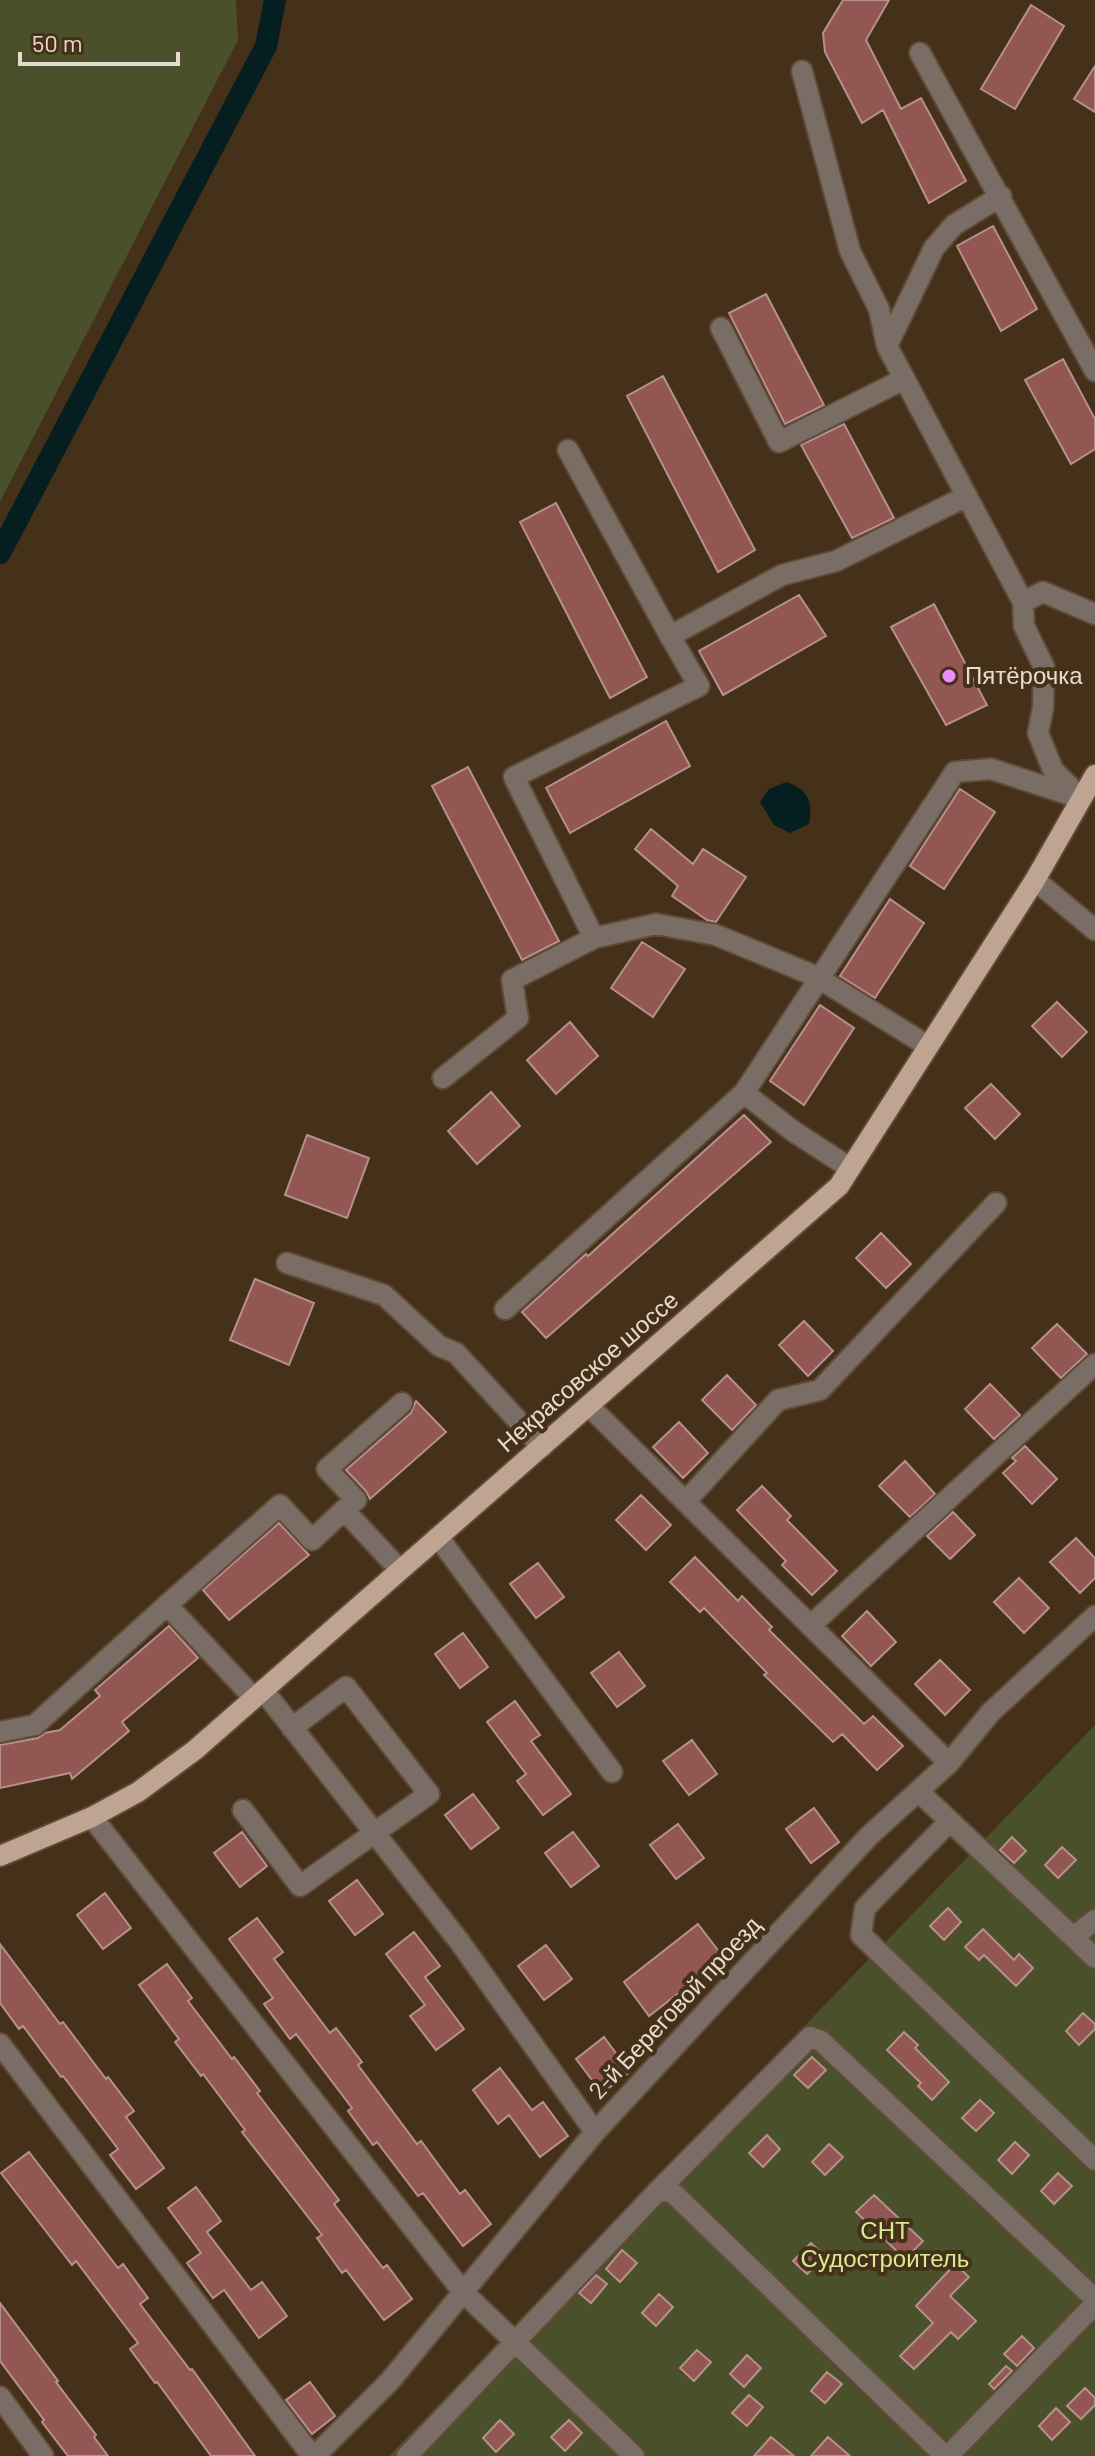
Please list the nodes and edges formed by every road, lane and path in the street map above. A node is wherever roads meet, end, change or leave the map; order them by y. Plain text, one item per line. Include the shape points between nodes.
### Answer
1 (920, 53) dead end
2 (802, 71) dead end
3 (1001, 196) junction
4 (721, 328) dead end
5 (887, 346) junction
6 (1095, 371) edge
7 (904, 379) junction
8 (568, 450) dead end
9 (967, 496) junction
10 (1023, 602) junction
11 (1095, 614) edge
12 (670, 636) junction
13 (1095, 775) edge
14 (1081, 798) junction
15 (1035, 880) junction
16 (1095, 930) edge
17 (594, 938) junction
18 (820, 979) junction
19 (928, 1046) junction
20 (443, 1078) dead end
21 (744, 1093) junction
22 (850, 1168) junction
23 (996, 1203) dead end
24 (287, 1263) dead end
25 (505, 1309) dead end
26 (1095, 1364) edge
27 (402, 1403) dead end
28 (589, 1406) junction
29 (542, 1447) junction
30 (686, 1501) junction
31 (344, 1510) junction
32 (438, 1537) junction
33 (400, 1570) junction
34 (167, 1605) junction
35 (1095, 1616) edge
36 (811, 1625) junction
37 (259, 1694) junction
38 (292, 1728) junction
39 (0, 1732) edge
40 (949, 1763) junction
41 (612, 1772) dead end
42 (918, 1791) junction
43 (243, 1810) dead end
44 (92, 1817) junction
45 (950, 1821) junction
46 (375, 1834) junction
47 (0, 1856) edge
48 (1095, 1920) edge
49 (1073, 1937) junction
50 (1095, 1958) edge
51 (0, 2044) edge
52 (595, 2132) junction
53 (1095, 2160) edge
54 (657, 2192) junction
55 (463, 2292) junction
56 (1095, 2301) edge
57 (516, 2343) junction
58 (0, 2397) edge
59 (43, 2456) edge
60 (314, 2456) edge
61 (407, 2456) edge
62 (634, 2456) edge
63 (947, 2456) edge

1 - 3 street
2 - 5 street via 850,251 879,309
3 - 5 street via 954,225 934,248
3 - 6 street
4 - 7 street via 779,442
5 - 7 street
7 - 9 street
8 - 12 street
9 - 10 street
9 - 12 street via 836,561 782,575
10 - 11 street via 1043,592
10 - 14 street via 1024,626 1044,667 1038,733 1053,770
12 - 17 street via 699,686 514,777
13 - 14 main road, Некрасовское шоссе
14 - 15 main road, Некрасовское шоссе
14 - 18 street via 991,769 955,772
15 - 16 street
15 - 19 main road, Некрасовское шоссе
17 - 18 street via 656,924 716,935
17 - 20 street via 512,980 518,1018
18 - 19 street
18 - 21 street
19 - 22 main road, Некрасовское шоссе
21 - 22 street
21 - 25 street
22 - 28 main road, Некрасовское шоссе via 839,1186
23 - 30 street via 820,1390 778,1400
24 - 29 street via 384,1295 439,1346 456,1353
26 - 36 street
27 - 31 street via 327,1469 356,1500
28 - 29 main road, Некрасовское шоссе
28 - 30 street
29 - 32 main road, Некрасовское шоссе
30 - 36 street
31 - 33 street
31 - 34 street via 312,1540 280,1505
32 - 33 main road, Некрасовское шоссе
32 - 41 street
33 - 37 main road, Некрасовское шоссе
34 - 37 street
34 - 39 street via 35,1725
35 - 40 street, 2-й Береговой проезд via 991,1712
36 - 40 street
37 - 38 street
37 - 44 main road, Некрасовское шоссе via 138,1792
38 - 46 street
38 - 46 street via 346,1687 429,1794
40 - 42 street, 2-й Береговой проезд
42 - 45 street
42 - 52 street, 2-й Береговой проезд via 869,1836
43 - 46 street via 300,1886
44 - 47 main road, Некрасовское шоссе
44 - 55 street
45 - 49 street
45 - 53 street via 865,1908 861,1935
46 - 52 street via 459,1941
48 - 49 street
49 - 50 street
51 - 60 street
52 - 55 street, 2-й Береговой проезд
54 - 56 street via 810,2037 821,2041
54 - 57 street
54 - 63 street via 671,2191
55 - 57 street
55 - 60 street, 2-й Береговой проезд via 390,2381
56 - 63 street
57 - 61 street
57 - 62 street
58 - 59 street

